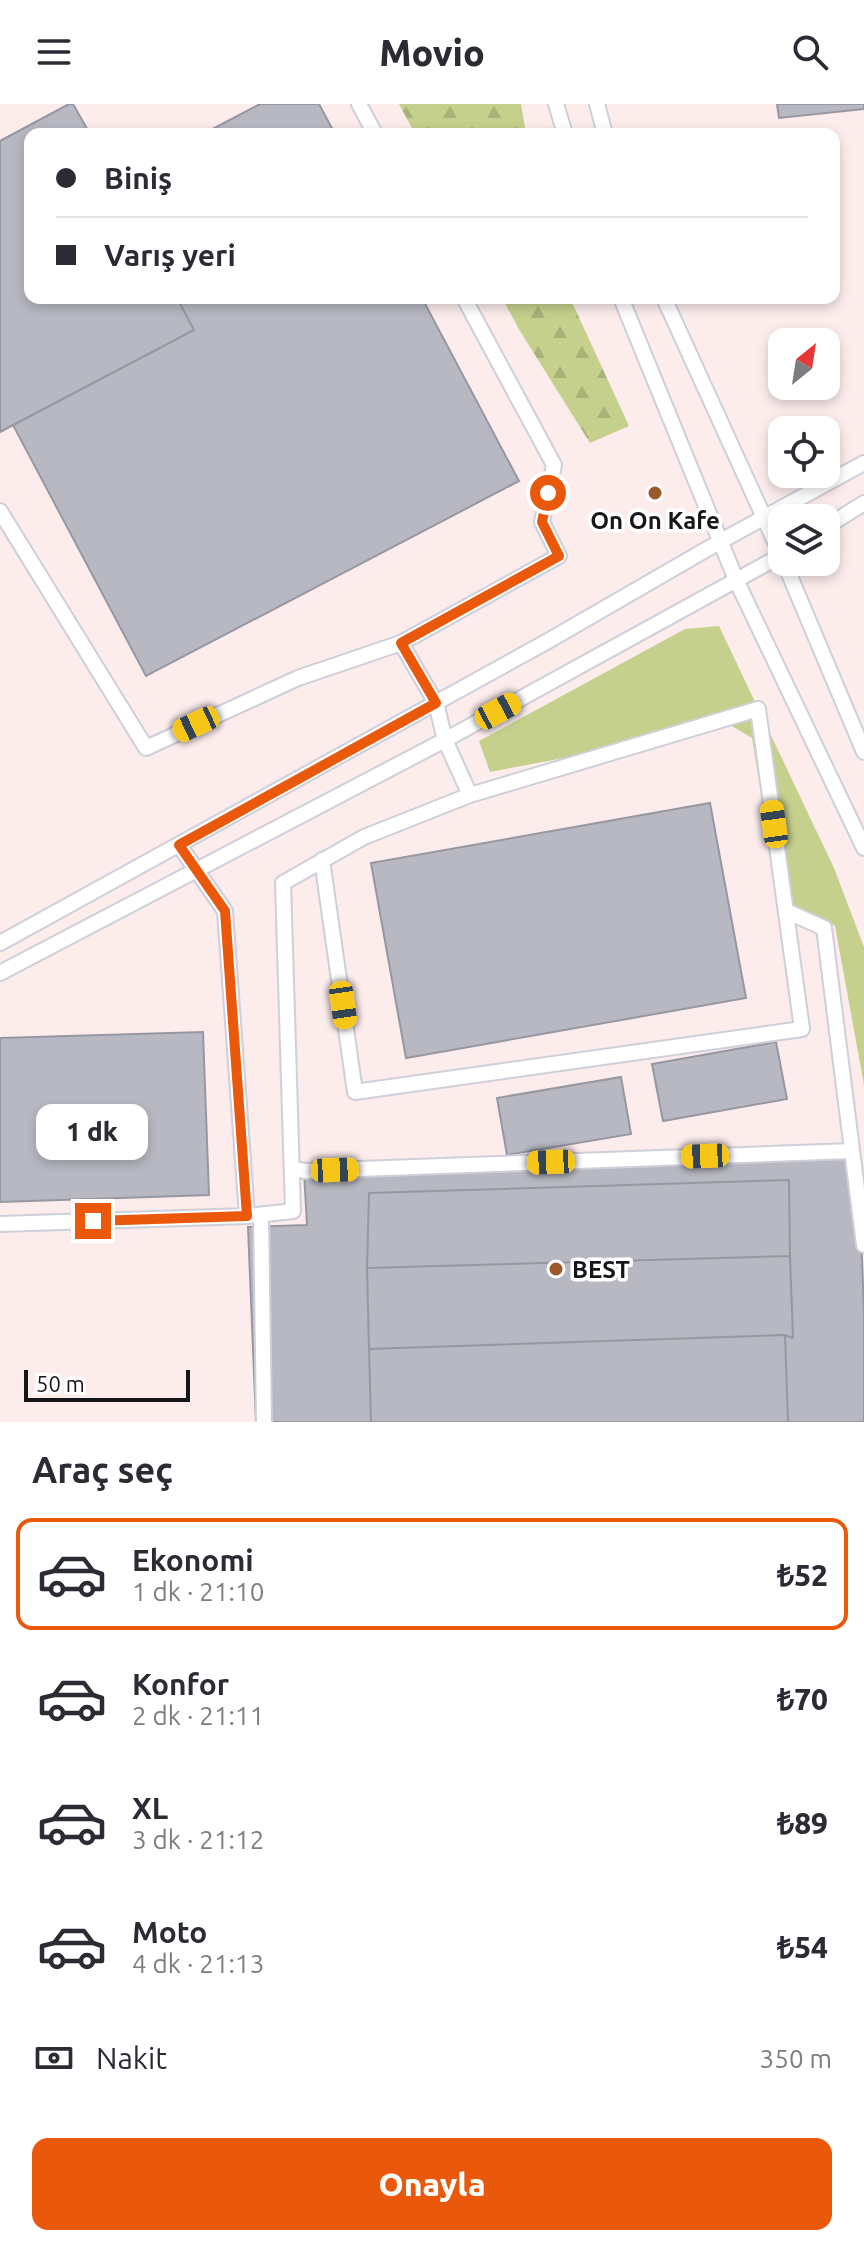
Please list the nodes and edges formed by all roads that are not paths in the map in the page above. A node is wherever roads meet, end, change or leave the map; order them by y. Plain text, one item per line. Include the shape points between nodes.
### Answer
1 (359, 104) edge
2 (556, 104) edge
3 (597, 104) edge
4 (372, 128) edge
5 (563, 128) edge
6 (603, 128) edge
7 (467, 304) edge
8 (623, 304) edge
9 (667, 304) edge
10 (864, 463) edge
11 (864, 503) edge
12 (0, 511) edge
13 (765, 518) junction
14 (840, 518) edge
15 (768, 525) edge
16 (721, 541) junction
17 (768, 565) edge
18 (790, 576) edge
19 (737, 582) junction
20 (401, 643) junction
21 (436, 703) junction
22 (445, 740) junction
23 (864, 752) edge
24 (470, 795) junction
25 (179, 845) junction
26 (864, 848) edge
27 (322, 860) junction
28 (197, 868) junction
29 (786, 911) junction
30 (0, 943) edge
31 (0, 973) edge
32 (852, 1151) junction
33 (292, 1168) junction
34 (254, 1215) junction
35 (0, 1224) edge
36 (864, 1245) edge
37 (264, 1422) edge

1 - 4 lane
2 - 5 lane
3 - 6 lane
7 - 20 lane via 554,465 542,522 559,556
8 - 16 lane
9 - 13 lane
10 - 13 lane
11 - 14 lane
12 - 20 lane via 146,748 298,678
13 - 15 lane
13 - 16 lane
16 - 19 lane
16 - 21 lane
17 - 19 lane
18 - 23 lane
19 - 22 lane
19 - 26 lane
20 - 21 lane
21 - 22 lane
21 - 25 lane
22 - 24 lane
22 - 28 lane
24 - 27 lane via 364,837
24 - 29 lane via 758,709
25 - 28 lane
25 - 30 lane
27 - 29 lane via 355,1092 802,1029
27 - 33 lane via 283,883
28 - 31 lane
28 - 34 lane via 225,911
29 - 32 lane via 824,928
32 - 33 lane
32 - 36 lane
33 - 34 lane via 293,1211
34 - 35 lane
34 - 37 lane

